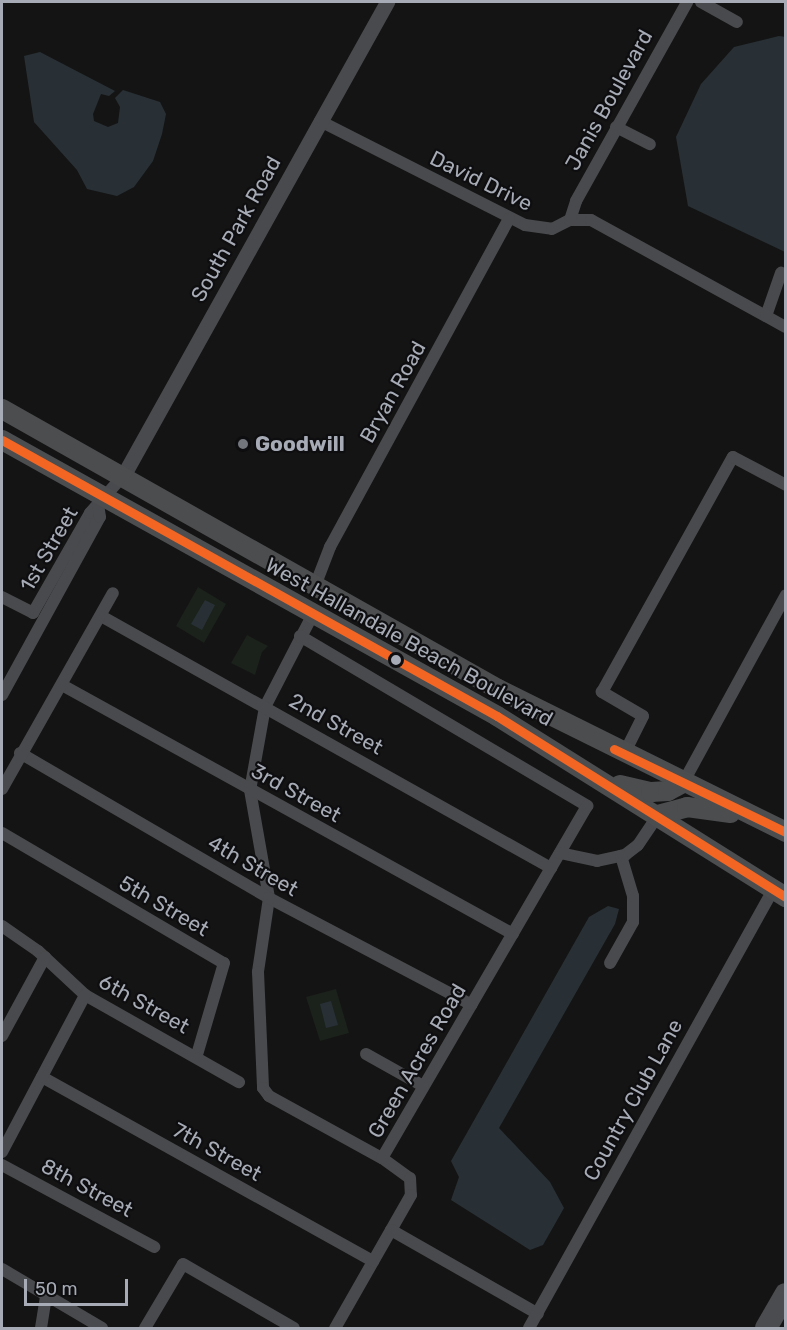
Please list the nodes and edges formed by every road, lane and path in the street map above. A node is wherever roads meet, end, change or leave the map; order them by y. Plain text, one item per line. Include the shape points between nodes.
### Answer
1 (387, 2) edge
2 (687, 2) edge
3 (701, 2) edge
4 (737, 22) dead end
5 (320, 121) junction
6 (616, 127) junction
7 (650, 144) dead end
8 (509, 219) junction
9 (570, 220) junction
10 (781, 273) dead end
11 (766, 316) junction
12 (786, 327) edge
13 (2, 409) edge
14 (3, 443) edge
15 (123, 476) junction
16 (786, 485) edge
17 (100, 502) junction
18 (315, 586) junction
19 (113, 593) dead end
20 (786, 595) edge
21 (2, 597) edge
22 (313, 614) junction
23 (100, 616) junction
24 (379, 621) junction
25 (300, 636) junction
26 (62, 685) junction
27 (2, 695) edge
28 (265, 706) junction
29 (20, 753) junction
30 (624, 754) junction
31 (597, 778) junction
32 (683, 783) junction
33 (2, 789) edge
34 (250, 790) junction
35 (658, 815) junction
36 (760, 819) junction
37 (786, 832) edge
38 (2, 833) edge
39 (560, 853) junction
40 (621, 856) junction
41 (551, 868) junction
42 (779, 894) edge
43 (269, 898) junction
44 (2, 926) edge
45 (513, 934) junction
46 (41, 954) junction
47 (610, 963) dead end
48 (86, 995) junction
49 (472, 1005) junction
50 (2, 1036) edge
51 (366, 1054) dead end
52 (197, 1055) junction
53 (42, 1077) junction
54 (240, 1082) dead end
55 (423, 1086) junction
56 (2, 1152) edge
57 (382, 1158) junction
58 (2, 1165) edge
59 (391, 1230) junction
60 (154, 1247) dead end
61 (374, 1261) junction
62 (2, 1269) edge
63 (786, 1294) edge
64 (46, 1295) junction
65 (538, 1314) junction
66 (340, 1327) edge
67 (102, 1328) edge
68 (41, 1329) edge
69 (145, 1329) edge
70 (294, 1329) edge
71 (529, 1329) edge
72 (766, 1329) edge

1 - 5 street, South Park Road
2 - 6 street, Janis Boulevard
3 - 4 street
5 - 8 street, David Drive
5 - 15 street, South Park Road
6 - 7 street
6 - 9 street, Janis Boulevard
8 - 9 street, David Drive via 540,230
8 - 18 street, Bryan Road via 330,547
9 - 11 street, David Drive via 591,220
10 - 11 street
11 - 12 street, David Drive
13 - 15 main road, West Hallandale Beach Boulevard
14 - 17 main road, West Hallandale Beach Boulevard
15 - 17 street, 1st Street
15 - 18 main road, West Hallandale Beach Boulevard
16 - 30 street via 733,457 602,692 643,716
17 - 21 street, 1st Street via 33,613
17 - 22 main road, West Hallandale Beach Boulevard
17 - 27 street via 100,517
18 - 24 main road, West Hallandale Beach Boulevard
19 - 23 street
20 - 32 street
22 - 24 main road via 332,608
22 - 25 street
22 - 31 main road, West Hallandale Beach Boulevard via 497,716
23 - 26 street
23 - 28 street, 2nd Street
24 - 30 main road, West Hallandale Beach Boulevard
25 - 28 street
25 - 39 street, Green Acres Road via 587,806
26 - 29 street
26 - 34 street, 3rd Street
28 - 34 street
28 - 41 street, 2nd Street
29 - 33 street
29 - 43 street, 4th Street
30 - 32 main road, West Hallandale Beach Boulevard
31 - 32 main road via 651,792 668,791
31 - 35 main road, West Hallandale Beach Boulevard
32 - 36 main road, West Hallandale Beach Boulevard
34 - 43 street
34 - 45 street, 3rd Street
35 - 36 main road via 674,808 702,807
35 - 40 street via 638,845
35 - 42 main road, West Hallandale Beach Boulevard
36 - 37 main road, West Hallandale Beach Boulevard
38 - 52 street, 5th Street via 224,963
39 - 40 street via 597,861
39 - 41 street, Green Acres Road
40 - 47 street via 633,896 633,922
41 - 45 street, Green Acres Road
42 - 65 street, Country Club Lane
43 - 49 street, 4th Street
43 - 57 street via 258,972 263,1088 269,1096
44 - 46 street, 6th Street
45 - 49 street, Green Acres Road
46 - 48 street, 6th Street
46 - 50 street
48 - 52 street, 6th Street
48 - 53 street
49 - 55 street, Green Acres Road
51 - 55 street
52 - 54 street, 6th Street
53 - 56 street
53 - 61 street, 7th Street
55 - 57 street, Green Acres Road
57 - 59 street, Green Acres Road via 410,1178 411,1195
58 - 60 street, 8th Street
59 - 61 street, Green Acres Road
59 - 65 street
61 - 66 street, Green Acres Road
62 - 64 street
63 - 72 highway
64 - 67 street
64 - 68 street
65 - 71 street, Country Club Lane
69 - 70 street via 183,1264

